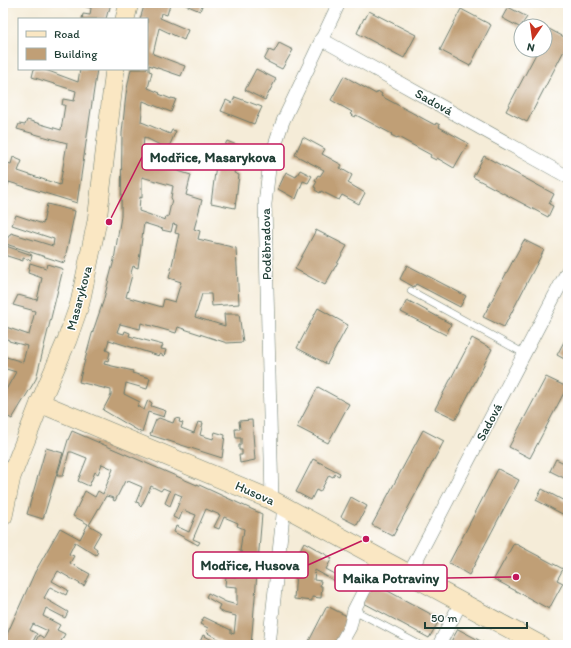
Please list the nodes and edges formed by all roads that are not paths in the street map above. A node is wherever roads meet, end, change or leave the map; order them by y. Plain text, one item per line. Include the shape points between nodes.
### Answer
1 (129, 3) edge
2 (339, 3) edge
3 (125, 18) edge
4 (321, 39) junction
5 (115, 70) edge
6 (568, 177) edge
7 (568, 270) edge
8 (411, 292) dead end
9 (525, 354) junction
10 (40, 403) junction
11 (7, 476) edge
12 (278, 503) junction
13 (3, 516) edge
14 (380, 559) junction
15 (409, 574) junction
16 (461, 602) junction
17 (354, 610) junction
18 (269, 645) edge
19 (340, 645) edge
20 (420, 645) edge
21 (439, 645) edge
22 (540, 645) edge

1 - 3 street
2 - 4 street, Poděbradova
4 - 6 street, Sadová
4 - 12 street, Poděbradova via 283,121 270,160 265,204
5 - 10 street, Masarykova via 98,221 80,303
7 - 9 street, Sadová
8 - 9 lane
9 - 15 street, Sadová
10 - 11 street, Masarykova
10 - 12 street, Husova
11 - 13 street, Masarykova
12 - 14 street, Husova
12 - 18 street, Poděbradova
14 - 15 street, Husova
14 - 17 street
15 - 16 street, Husova
16 - 21 street
16 - 22 street, Husova
17 - 19 street via 350,627
17 - 20 lane

